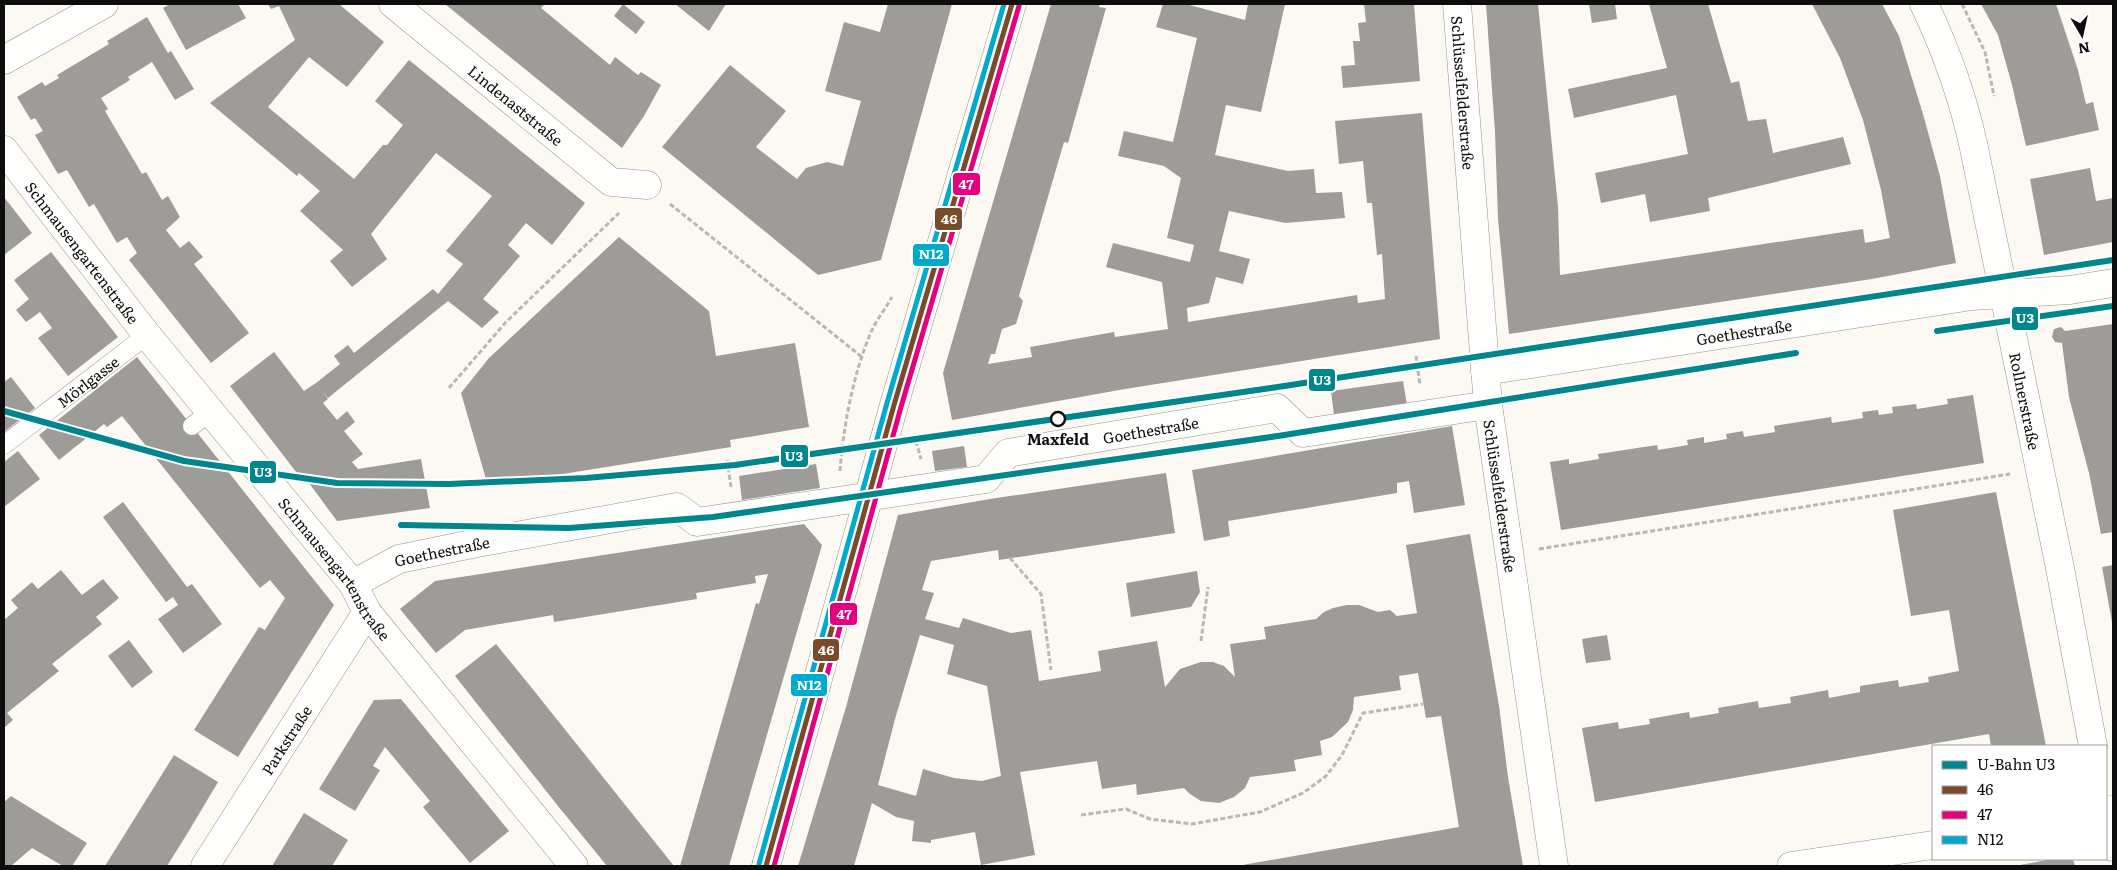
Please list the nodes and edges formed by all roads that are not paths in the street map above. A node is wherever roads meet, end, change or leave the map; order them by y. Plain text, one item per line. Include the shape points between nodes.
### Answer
1 (104, 4) edge
2 (393, 4) edge
3 (1012, 4) edge
4 (1457, 4) edge
5 (1924, 4) edge
6 (4, 60) edge
7 (4, 150) edge
8 (647, 186) road end
9 (2113, 283) edge
10 (2004, 293) junction
11 (147, 335) junction
12 (1485, 371) junction
13 (1488, 404) junction
14 (4, 445) edge
15 (868, 497) junction
16 (353, 584) junction
17 (367, 612) junction
18 (2093, 745) edge
19 (2108, 816) edge
20 (1932, 845) edge
21 (2113, 847) edge
22 (205, 866) edge
23 (574, 866) edge
24 (766, 866) edge
25 (1554, 866) edge
26 (1791, 866) edge

1 - 6 street
2 - 8 street, Lindenaststraße via 611,182
3 - 15 street
4 - 12 street, Schlüsselfelderstraße
5 - 10 street, Rollnerstraße via 1947,56 1965,109
7 - 11 street, Schmausengartenstraße
9 - 10 street, Goethestraße via 2070,290
10 - 12 street, Goethestraße
10 - 18 street, Rollnerstraße
11 - 14 lane, Mörlgasse
11 - 16 street, Schmausengartenstraße via 201,419
12 - 13 street, Schlüsselfelderstraße
13 - 15 street, Goethestraße via 1303,433 1277,408 1008,453 986,479
13 - 25 street, Schlüsselfelderstraße
15 - 16 street, Goethestraße via 698,522 677,507 399,559
15 - 24 street
16 - 17 street, Schmausengartenstraße
17 - 22 street, Parkstraße
17 - 23 street, Schmausengartenstraße
19 - 21 street
20 - 26 street

